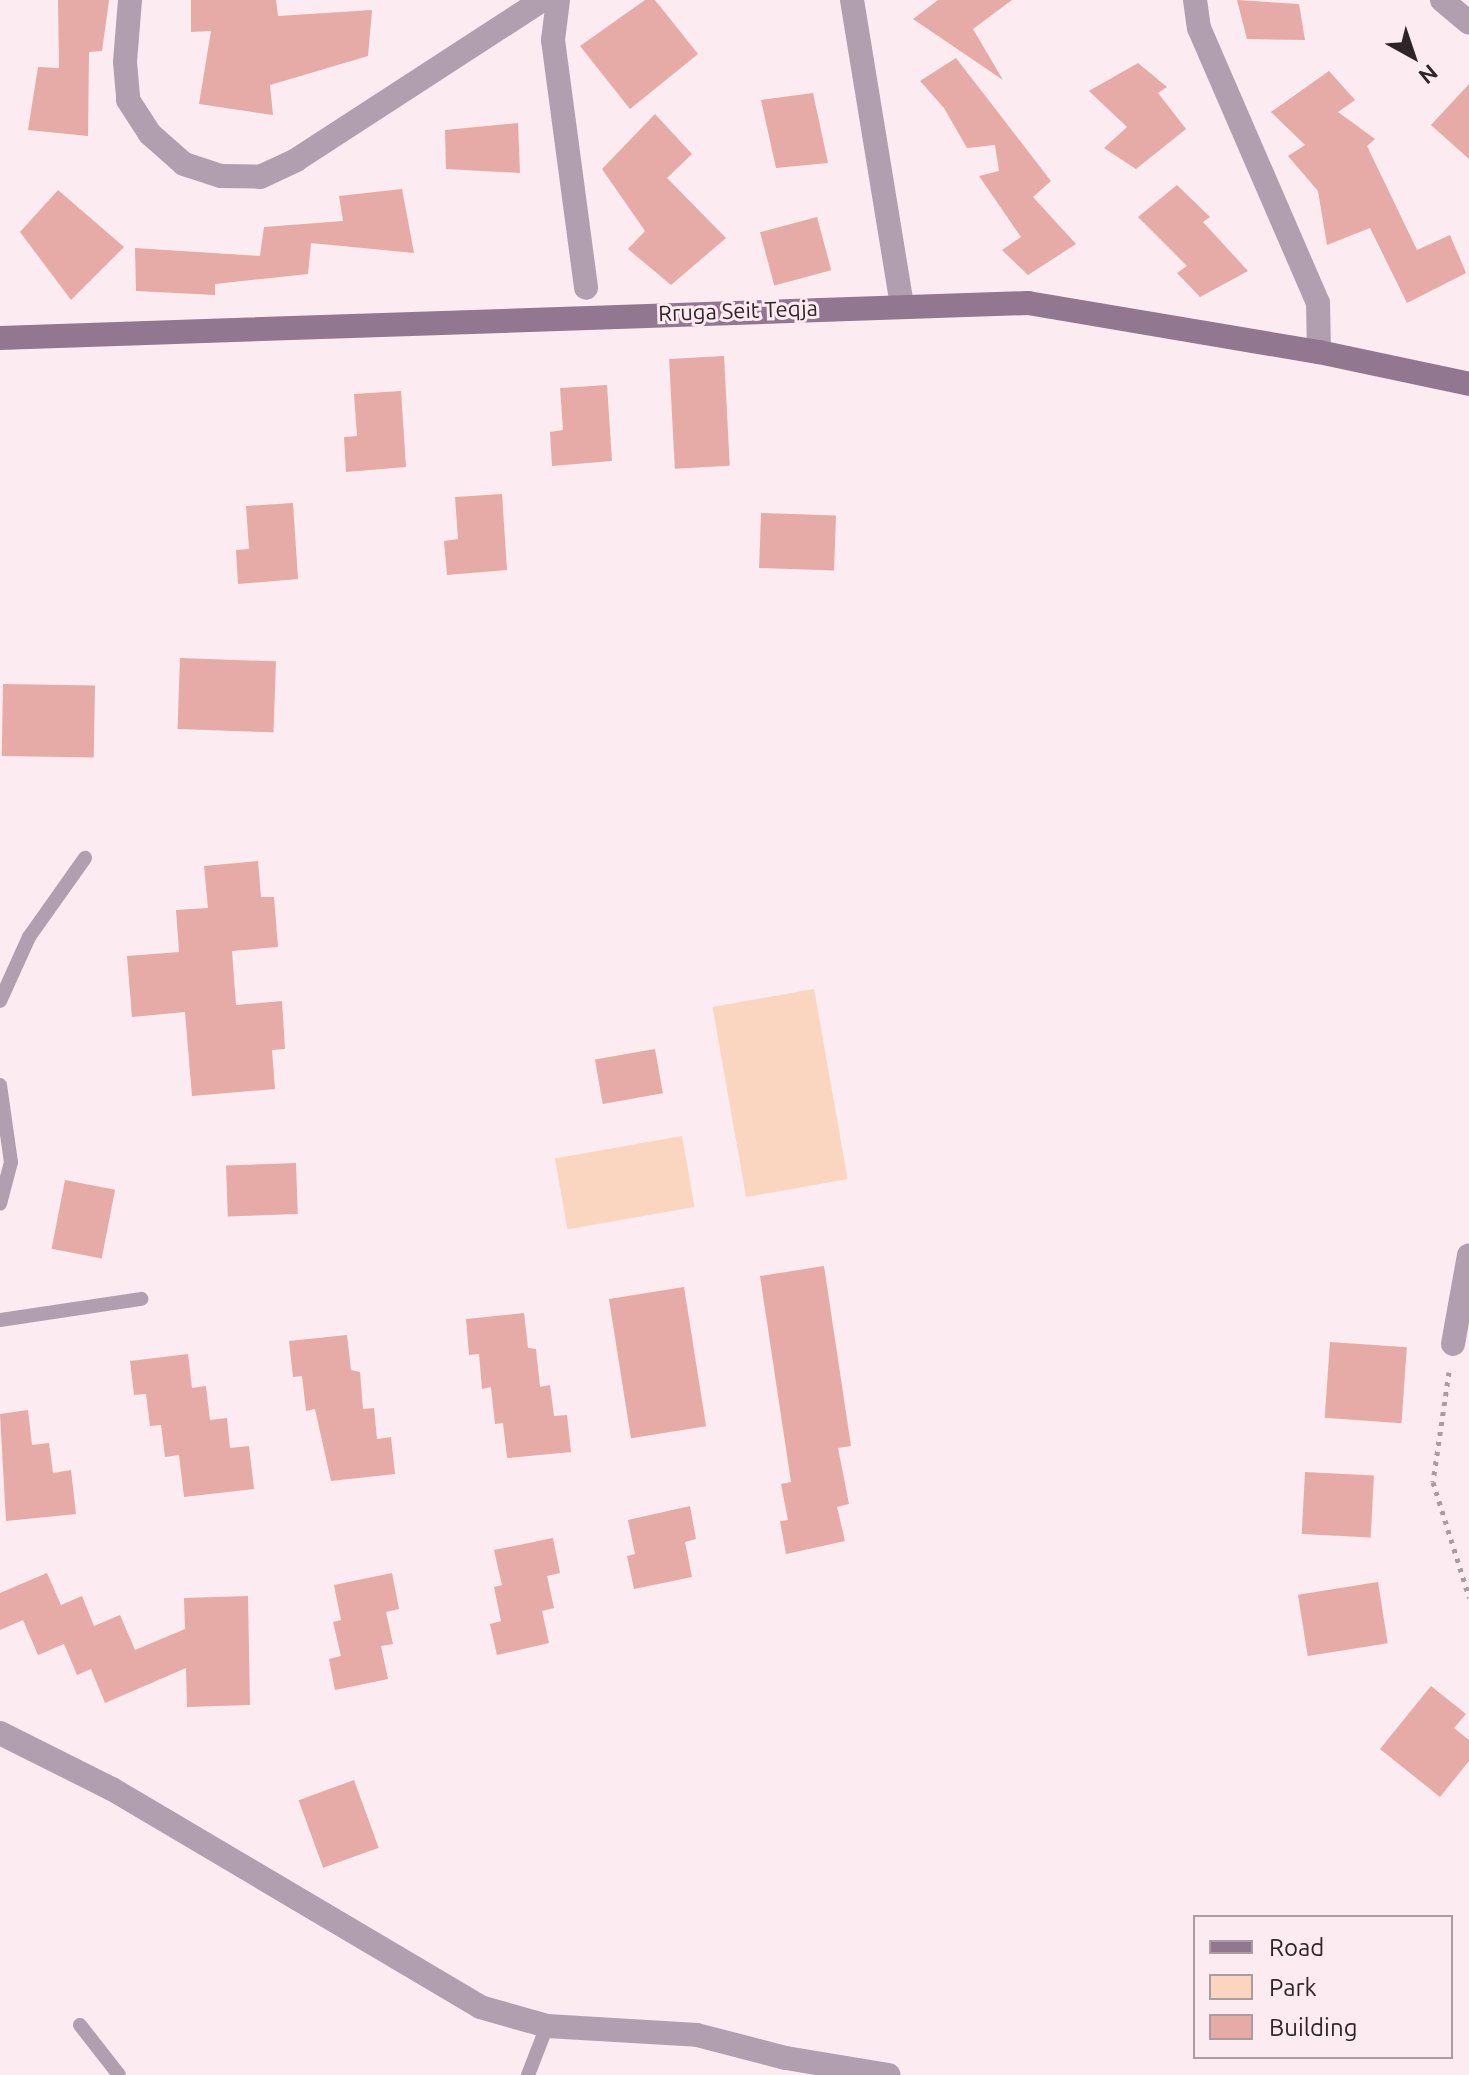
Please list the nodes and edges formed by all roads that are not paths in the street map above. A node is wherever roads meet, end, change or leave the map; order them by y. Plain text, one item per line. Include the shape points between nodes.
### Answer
1 (130, 0) edge
2 (542, 0) edge
3 (558, 0) edge
4 (852, 0) edge
5 (1195, 0) edge
6 (1442, 0) edge
7 (1469, 23) edge
8 (586, 288) dead end
9 (902, 304) junction
10 (0, 338) edge
11 (1319, 352) junction
12 (1469, 384) edge
13 (85, 858) dead end
14 (0, 1001) edge
15 (0, 1085) edge
16 (0, 1204) edge
17 (1469, 1255) edge
18 (141, 1299) dead end
19 (0, 1320) edge
20 (1453, 1344) road end
21 (0, 1733) edge
22 (80, 2025) dead end
23 (547, 2026) junction
24 (119, 2075) edge
25 (528, 2075) edge
26 (889, 2075) edge

1 - 2 street via 128,100 150,134 184,164 221,176 260,177 296,160
3 - 8 street via 553,40
4 - 9 street
5 - 11 street via 1199,28 1318,303
6 - 7 street
9 - 10 main road, Rruga Seit Teqja
9 - 11 main road, Rruga Seit Teqja via 1028,303
11 - 12 main road, Rruga Seit Teqja
13 - 14 lane via 29,937
15 - 16 lane via 11,1162
17 - 20 street
18 - 19 lane
21 - 23 street via 112,1789 480,2007
22 - 24 lane
23 - 25 lane
23 - 26 street via 697,2035 786,2058

